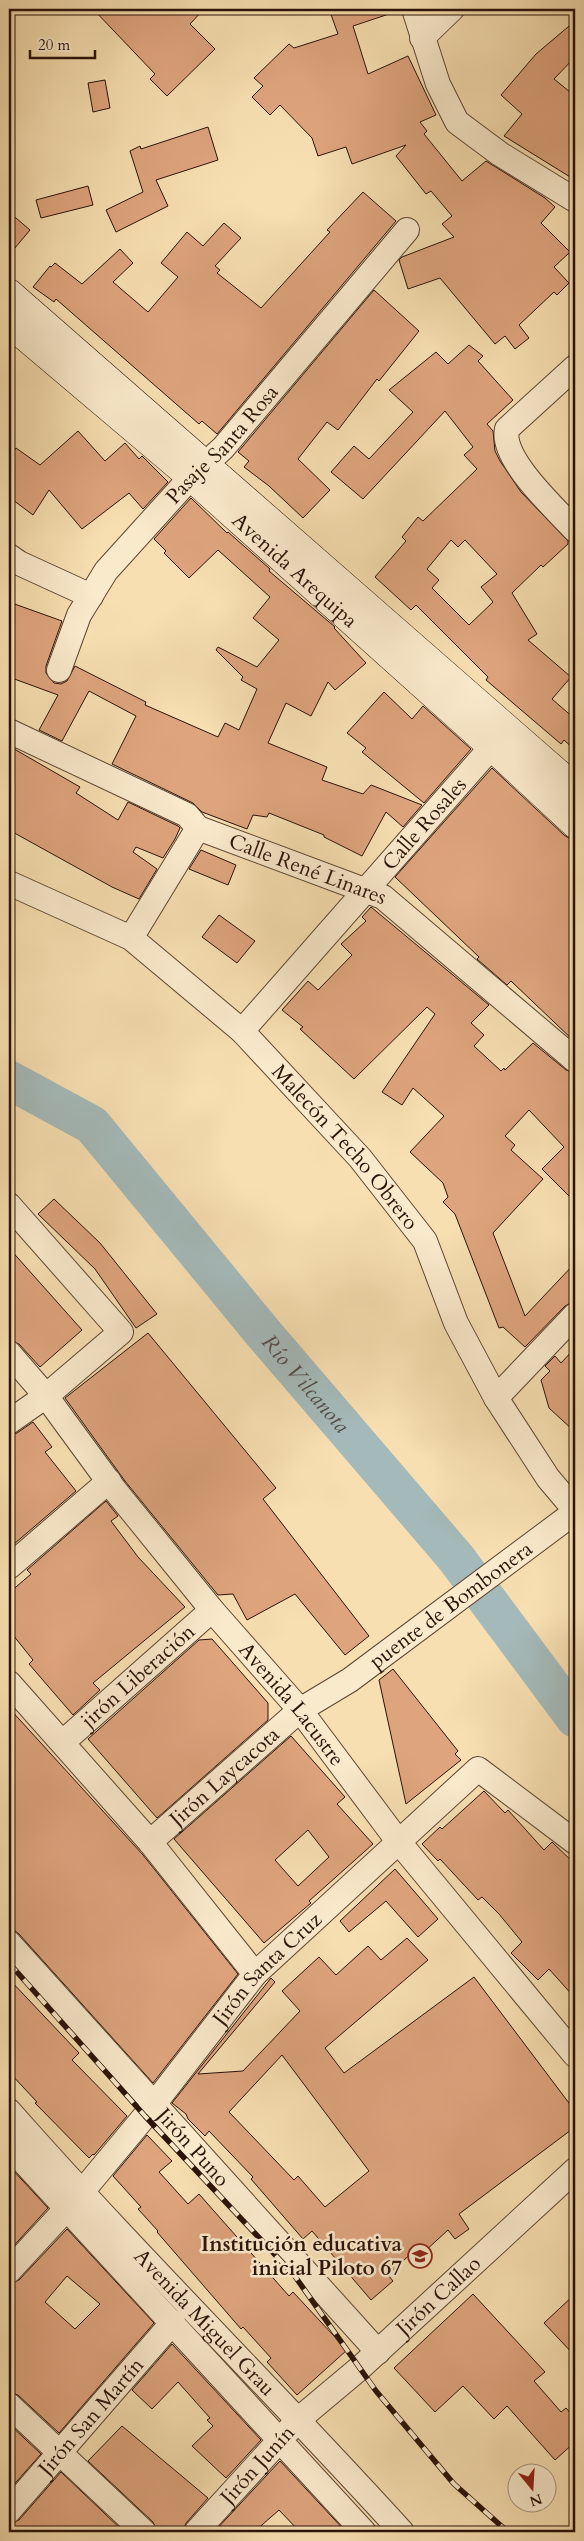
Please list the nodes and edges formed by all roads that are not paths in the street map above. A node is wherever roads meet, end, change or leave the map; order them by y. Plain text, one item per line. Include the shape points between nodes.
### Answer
1 (414, 9) edge
2 (452, 9) edge
3 (422, 38) junction
4 (575, 200) edge
5 (408, 230) dead end
6 (9, 293) edge
7 (9, 323) edge
8 (575, 367) edge
9 (198, 471) junction
10 (575, 530) edge
11 (9, 556) edge
12 (91, 596) junction
13 (59, 670) dead end
14 (9, 731) edge
15 (500, 738) junction
16 (575, 788) edge
17 (575, 824) edge
18 (198, 828) junction
19 (9, 883) edge
20 (367, 890) junction
21 (131, 938) junction
22 (242, 1031) junction
23 (575, 1060) edge
24 (9, 1205) edge
25 (575, 1315) edge
26 (9, 1353) edge
27 (46, 1396) junction
28 (496, 1398) junction
29 (9, 1422) edge
30 (109, 1482) junction
31 (575, 1511) edge
32 (9, 1567) edge
33 (212, 1610) junction
34 (350, 1680) joint
35 (9, 1683) edge
36 (300, 1710) junction
37 (64, 1742) junction
38 (398, 1841) junction
39 (150, 1842) junction
40 (575, 1842) edge
41 (9, 1943) edge
42 (255, 1974) junction
43 (575, 2055) edge
44 (154, 2104) junction
45 (9, 2111) edge
46 (9, 2146) edge
47 (575, 2170) edge
48 (73, 2200) junction
49 (9, 2271) edge
50 (173, 2322) junction
51 (378, 2352) junction
52 (9, 2405) edge
53 (299, 2419) junction
54 (280, 2438) junction
55 (60, 2452) junction
56 (9, 2511) edge
57 (144, 2532) edge
58 (196, 2532) edge
59 (364, 2532) edge
60 (402, 2532) edge

1 - 3 street
2 - 3 street
3 - 4 street via 438,84 457,122 500,154
5 - 9 street, Pasaje Santa Rosa via 223,448
6 - 9 street, Avenida Arequipa
7 - 9 street, Avenida Arequipa
8 - 10 street via 507,429 506,435 509,449 520,468
9 - 12 street, Pasaje Santa Rosa via 106,571
9 - 15 street, Avenida Arequipa
11 - 12 street
12 - 13 street, Pasaje Santa Rosa via 79,615
14 - 18 street, Calle René Linares via 187,815
15 - 16 street, Avenida Arequipa
15 - 17 street, Avenida Arequipa
15 - 20 street, Calle Rosales
18 - 20 street, Calle René Linares
18 - 21 street
19 - 21 street, Malecón Techo Obrero
20 - 22 street, Calle Rosales
20 - 23 street, Calle René Linares via 383,897
21 - 22 street, Malecón Techo Obrero
22 - 28 street, Malecón Techo Obrero via 360,1158 425,1241 456,1323
24 - 27 street via 122,1332
25 - 28 street
26 - 27 street, Avenida Lacustre
27 - 29 street
27 - 30 street, Avenida Lacustre
28 - 31 street, Malecón Techo Obrero via 548,1478
30 - 32 street
30 - 33 street, Avenida Lacustre
31 - 34 street, puente de Bombonera
33 - 36 street, Avenida Lacustre
33 - 37 street, jirón Liberación
34 - 36 street, Jirón Laycacota
35 - 37 street
36 - 38 street, Avenida Lacustre
36 - 39 street, Jirón Laycacota
37 - 39 street
38 - 40 street, Jirón Santa Cruz via 478,1769
38 - 42 street, Jirón Santa Cruz
38 - 43 street, Avenida Lacustre
39 - 42 street
41 - 44 street, Jirón Puno
42 - 44 street, Jirón Santa Cruz
44 - 48 street, Jirón Santa Cruz
44 - 51 street, Jirón Puno
45 - 48 street, Avenida Miguel Grau
46 - 48 street, Avenida Miguel Grau
47 - 51 street, Jirón Callao
48 - 49 street, Jirón Santa Cruz
48 - 50 street, Avenida Miguel Grau
48 - 53 street, Avenida Miguel Grau
50 - 54 street, Avenida Miguel Grau
50 - 55 street, Jirón San Martín
51 - 53 street, Jirón Callao
52 - 55 street
53 - 54 street, Jirón Junín
53 - 60 street, Avenida Miguel Grau
54 - 58 street, Jirón Junín
54 - 59 street, Avenida Miguel Grau
55 - 56 street, Jirón San Martín
55 - 57 street

